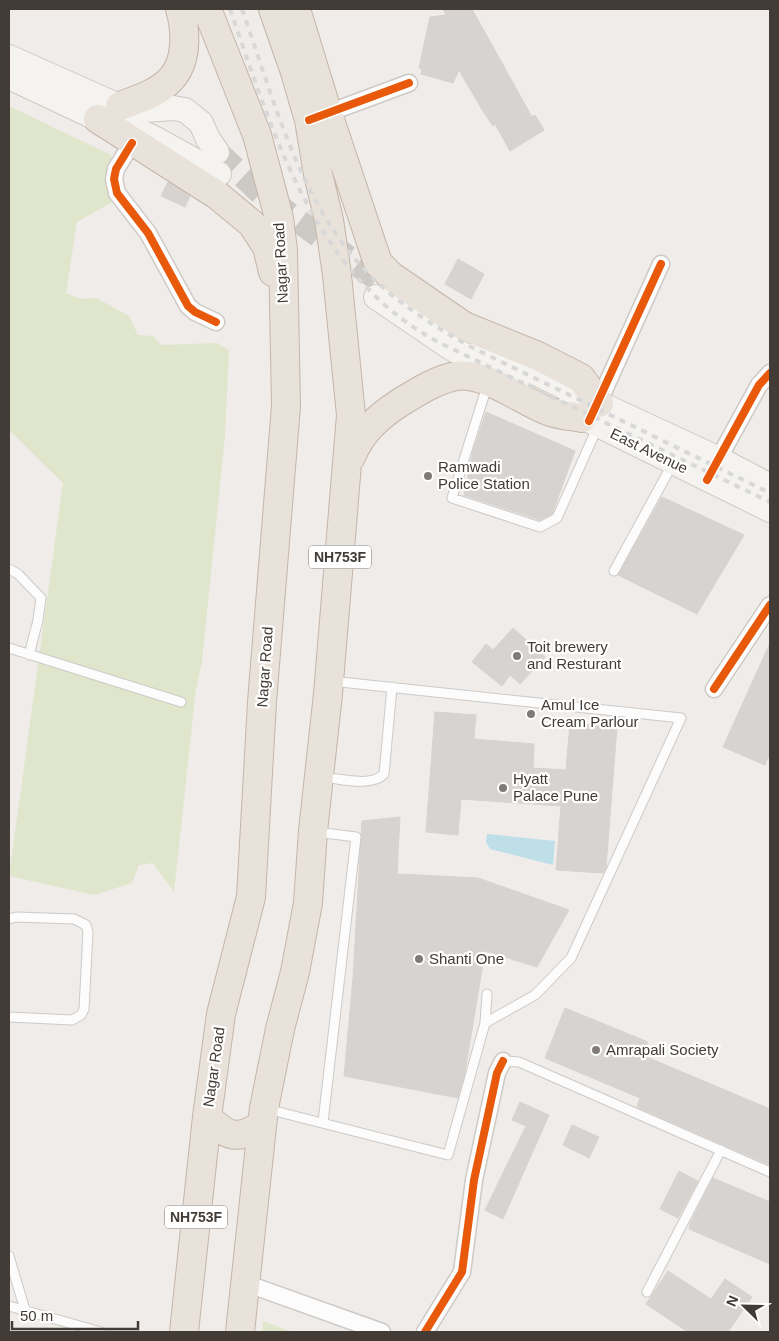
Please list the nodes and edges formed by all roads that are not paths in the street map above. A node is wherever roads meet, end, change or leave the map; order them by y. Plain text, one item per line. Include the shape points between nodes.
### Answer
1 (180, 9) edge
2 (207, 9) edge
3 (273, 9) edge
4 (296, 9) edge
5 (9, 56) edge
6 (9, 77) edge
7 (409, 83) dead end
8 (109, 113) junction
9 (318, 117) junction
10 (132, 143) junction
11 (661, 264) dead end
12 (380, 290) tunnel mouth
13 (284, 315) junction
14 (216, 322) dead end
15 (770, 373) edge
16 (488, 383) junction
17 (592, 417) junction
18 (719, 459) junction
19 (673, 462) junction
20 (348, 463) junction
21 (707, 480) junction
22 (770, 486) edge
23 (770, 510) edge
24 (9, 569) edge
25 (614, 571) dead end
26 (770, 605) edge
27 (9, 648) edge
28 (29, 655) junction
29 (329, 681) junction
30 (392, 688) junction
31 (714, 689) dead end
32 (181, 702) dead end
33 (319, 776) junction
34 (312, 832) junction
35 (9, 919) edge
36 (488, 994) dead end
37 (9, 1017) edge
38 (485, 1022) junction
39 (503, 1062) joint
40 (263, 1116) junction
41 (207, 1117) junction
42 (323, 1122) junction
43 (720, 1150) junction
44 (202, 1160) junction
45 (257, 1169) junction
46 (770, 1172) edge
47 (9, 1256) edge
48 (245, 1283) junction
49 (647, 1292) dead end
50 (9, 1306) edge
51 (25, 1310) junction
52 (102, 1332) edge
53 (184, 1332) edge
54 (240, 1332) edge
55 (382, 1332) edge
56 (425, 1332) edge

1 - 8 highway via 185,40 178,69 171,80
2 - 13 highway, Nagar Road / NH753F via 257,135 277,209 283,250
3 - 9 highway, NH753F via 295,72
4 - 9 highway
5 - 8 main road
6 - 8 main road
7 - 9 street
8 - 8 main road via 152,137 218,163 201,123 185,110
8 - 10 highway
9 - 17 highway via 378,263 391,276 464,326 538,356 581,378
9 - 20 highway, NH753F via 351,415
10 - 13 highway via 217,195 252,224 267,247
10 - 14 street via 116,169 117,192 148,233 188,306
11 - 17 street
12 - 17 main road
13 - 41 highway, Nagar Road / NH753F via 286,406 262,702 251,897 221,1014
15 - 18 street via 759,385
16 - 17 highway via 549,412
16 - 17 lane via 452,498 540,526 549,523 557,518
16 - 20 highway via 458,376 429,385 372,423 356,444
17 - 18 main road, East Avenue
17 - 19 main road, East Avenue
18 - 21 street
18 - 22 main road, East Avenue
19 - 21 main road, East Avenue
19 - 25 lane
20 - 29 highway, NH753F
21 - 23 main road, East Avenue
24 - 28 lane via 41,598
26 - 31 street
27 - 28 lane
28 - 32 lane
29 - 30 lane
29 - 33 highway, NH753F
30 - 33 lane via 384,774 370,781
30 - 38 lane via 682,718 571,958 535,995
33 - 34 highway, NH753F
34 - 40 highway, NH753F via 308,904
34 - 42 lane via 356,837
35 - 37 lane via 74,919 86,925 88,932 84,1010 81,1015 72,1020
36 - 38 lane
38 - 42 lane via 448,1155
39 - 43 lane via 519,1062
39 - 56 street via 497,1073 478,1159 462,1272
40 - 41 highway via 247,1134 234,1136 223,1132
40 - 42 lane
40 - 45 highway, NH753F
41 - 44 highway, Nagar Road / NH753F
43 - 46 lane
43 - 49 lane
44 - 45 highway via 221,1152 231,1152
44 - 53 highway, Nagar Road / NH753F
45 - 48 highway, NH753F
47 - 51 lane
48 - 54 highway, NH753F
48 - 55 street
50 - 51 lane
51 - 52 lane

